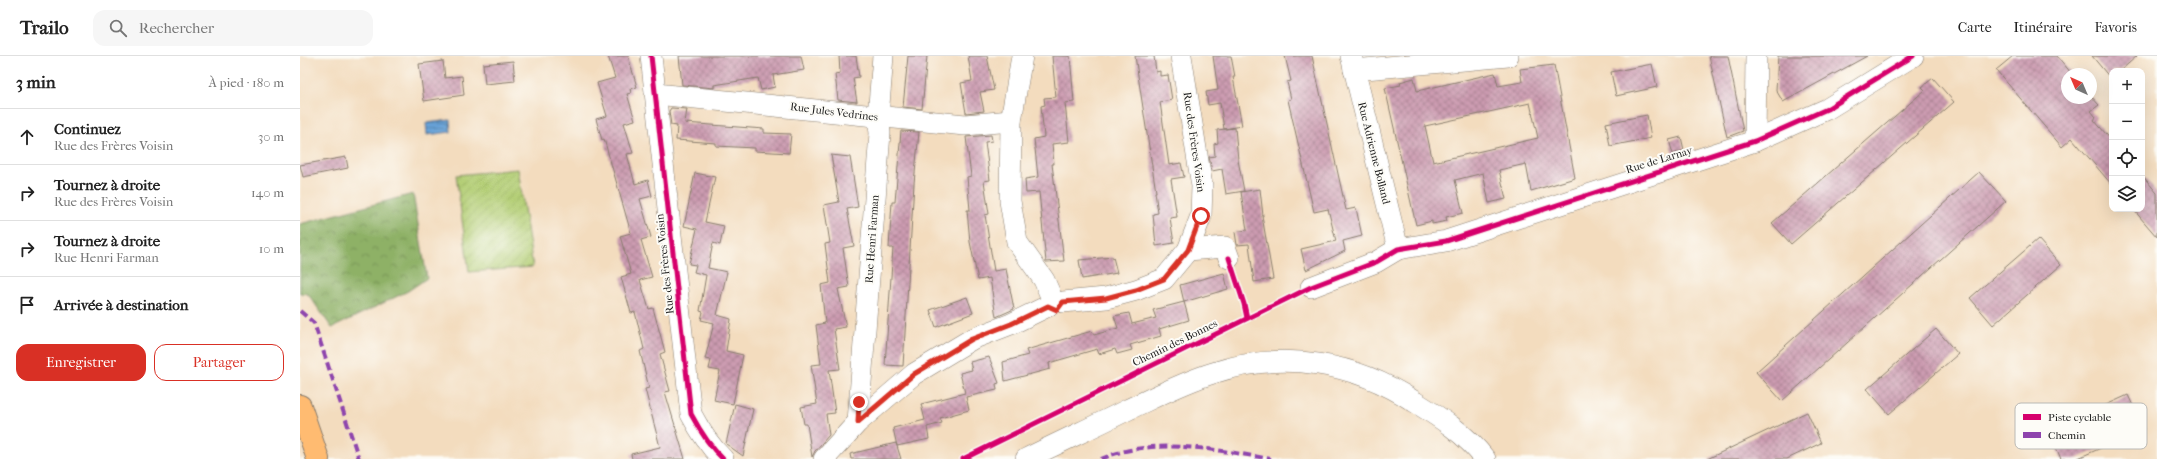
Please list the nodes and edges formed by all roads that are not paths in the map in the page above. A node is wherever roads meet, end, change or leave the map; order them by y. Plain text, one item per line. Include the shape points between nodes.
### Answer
1 (651, 56) edge
2 (883, 56) edge
3 (1022, 56) edge
4 (1181, 56) edge
5 (1508, 56) edge
6 (1756, 56) edge
7 (1913, 56) edge
8 (1353, 63) edge
9 (656, 94) junction
10 (878, 118) junction
11 (1011, 121) junction
12 (1755, 141) junction
13 (1398, 249) junction
14 (1188, 250) junction
15 (1229, 258) dead end
16 (1311, 287) dead end
17 (1054, 301) junction
18 (300, 406) edge
19 (858, 422) junction
20 (318, 459) edge
21 (723, 459) edge
22 (824, 459) edge
23 (1026, 459) edge
24 (1485, 459) edge

1 - 9 street, Rue des Frères Voisin
2 - 10 street, Rue Henri Farman
3 - 11 street
4 - 14 street, Rue des Frères Voisin via 1202,186 1201,216
5 - 8 street
6 - 12 street
7 - 12 street, Rue de Larnay via 1827,109
8 - 13 street, Rue Adrienne Bolland
9 - 10 street, Rue Jules Vedrines via 824,110
9 - 21 street, Rue des Frères Voisin via 691,414 700,432
10 - 11 street, Rue Jules Vedrines via 965,125
10 - 19 street, Rue Henri Farman via 880,132
11 - 17 street via 1010,202 1017,242 1044,280
12 - 13 street, Rue de Larnay via 1446,241
13 - 16 street via 1376,262
14 - 15 street via 1225,247
14 - 17 street, Rue des Frères Voisin via 1164,279 1136,290 1106,298
17 - 19 street, Rue des Frères Voisin via 1011,324 972,339 914,374
18 - 20 main road
19 - 22 street, Rue des Frères Voisin
23 - 24 street via 1181,384 1232,368 1288,360 1319,364 1379,381 1404,394 1456,429

